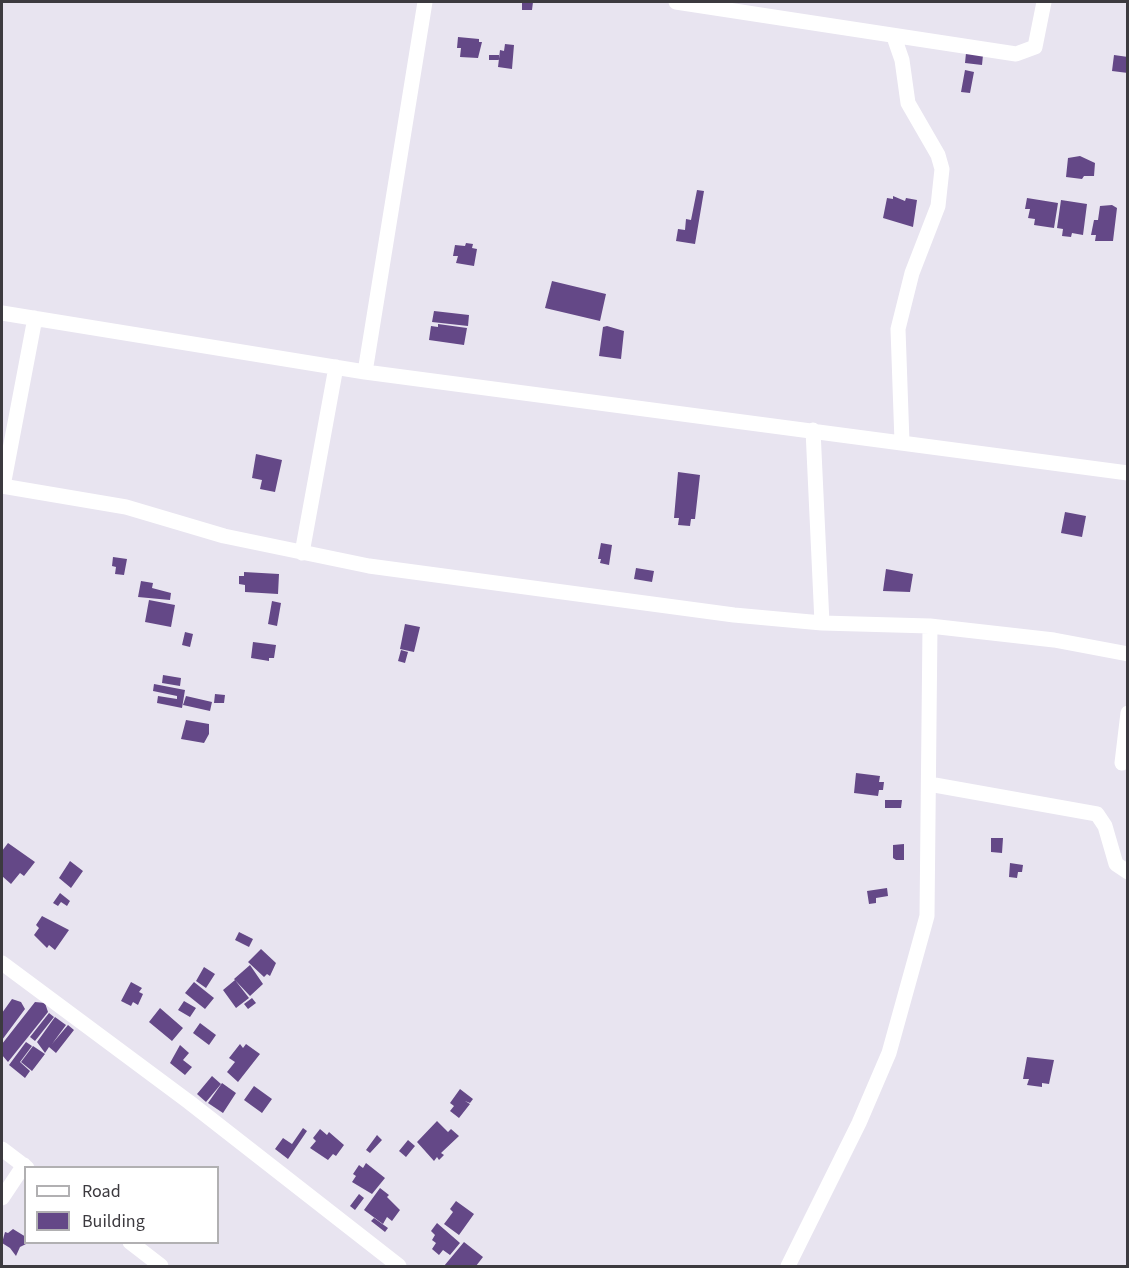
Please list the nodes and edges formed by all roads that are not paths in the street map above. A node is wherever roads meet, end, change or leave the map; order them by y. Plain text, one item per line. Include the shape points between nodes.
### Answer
1 (425, 2) edge
2 (676, 2) edge
3 (1044, 2) edge
4 (894, 37) junction
5 (2, 313) edge
6 (35, 318) junction
7 (336, 367) junction
8 (365, 372) junction
9 (813, 430) junction
10 (902, 442) junction
11 (1128, 473) edge
12 (2, 486) edge
13 (302, 553) junction
14 (822, 623) junction
15 (930, 626) junction
16 (1128, 654) edge
17 (1128, 713) edge
18 (1122, 763) dead end
19 (928, 784) junction
20 (1128, 872) edge
21 (2, 963) edge
22 (2, 1149) edge
23 (26, 1166) edge
24 (24, 1169) edge
25 (2, 1198) edge
26 (133, 1244) edge
27 (161, 1266) edge
28 (399, 1266) edge
29 (788, 1266) edge

1 - 8 street
2 - 4 street
3 - 4 street via 1038,39 1027,52 998,53
4 - 10 street via 902,60 908,103 942,169 938,206 912,273 898,329
5 - 6 street
6 - 7 street
6 - 12 street
7 - 8 street
7 - 13 street
8 - 9 street
9 - 10 street
9 - 14 street
10 - 11 street
12 - 13 street via 126,507 224,536
13 - 14 street via 381,568
14 - 15 street
15 - 16 street via 1054,640
15 - 19 street
17 - 18 street
19 - 20 street via 1097,814 1106,826 1116,864
19 - 29 street via 927,916 912,978 890,1053
21 - 28 street
22 - 23 street
24 - 25 street
26 - 27 street

